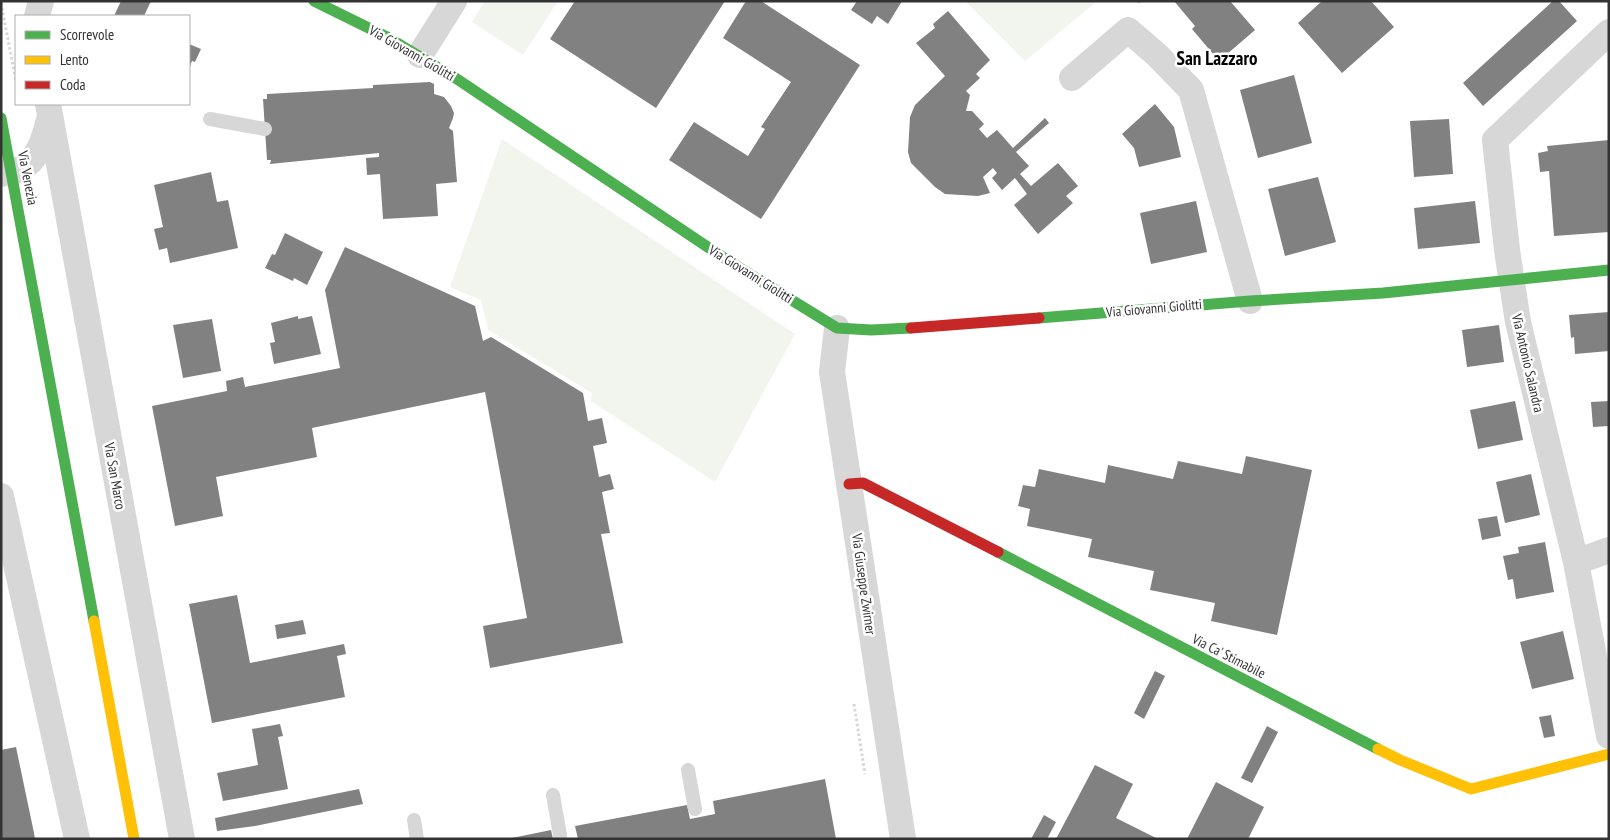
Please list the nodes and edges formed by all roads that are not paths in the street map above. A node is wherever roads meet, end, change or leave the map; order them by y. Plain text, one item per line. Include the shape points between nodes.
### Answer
1 (26, 1) edge
2 (41, 1) edge
3 (314, 1) edge
4 (454, 1) edge
5 (29, 15) edge
6 (37, 15) edge
7 (1609, 32) edge
8 (420, 55) junction
9 (1072, 78) dead end
10 (49, 108) edge
11 (1, 118) edge
12 (210, 119) dead end
13 (265, 128) dead end
14 (1, 174) edge
15 (1609, 270) edge
16 (1512, 281) junction
17 (1250, 301) junction
18 (836, 328) junction
19 (849, 484) junction
20 (1, 496) edge
21 (1609, 550) edge
22 (1576, 562) junction
23 (1609, 736) edge
24 (1609, 754) edge
25 (688, 770) dead end
26 (553, 795) dead end
27 (695, 809) dead end
28 (414, 820) dead end
29 (560, 835) dead end
30 (77, 839) edge
31 (134, 839) edge
32 (182, 839) edge
33 (417, 839) edge
34 (903, 839) edge

1 - 5 street
2 - 6 street
3 - 8 street, Via Giovanni Giolitti
4 - 8 street
7 - 16 street, Via Antonio Salandra via 1495,140
8 - 18 street, Via Giovanni Giolitti via 730,262
9 - 17 street via 1128,30 1190,90
10 - 14 street, Via San Marco via 46,132 36,156 20,169
10 - 32 street, Via San Marco
11 - 31 street, Via Venezia
12 - 13 lane
15 - 16 street, Via Giovanni Giolitti
16 - 17 street, Via Giovanni Giolitti
16 - 22 street, Via Antonio Salandra via 1518,322
17 - 18 street, Via Giovanni Giolitti via 910,328
18 - 19 street, Via Giuseppe Zwirner via 832,372
19 - 24 street, Via Ca' Stimabile via 863,483 1400,760 1471,789
19 - 34 street, Via Giuseppe Zwirner
20 - 30 street
21 - 22 street
22 - 23 street, Via Antonio Salandra
25 - 27 lane
26 - 29 lane
28 - 33 lane

